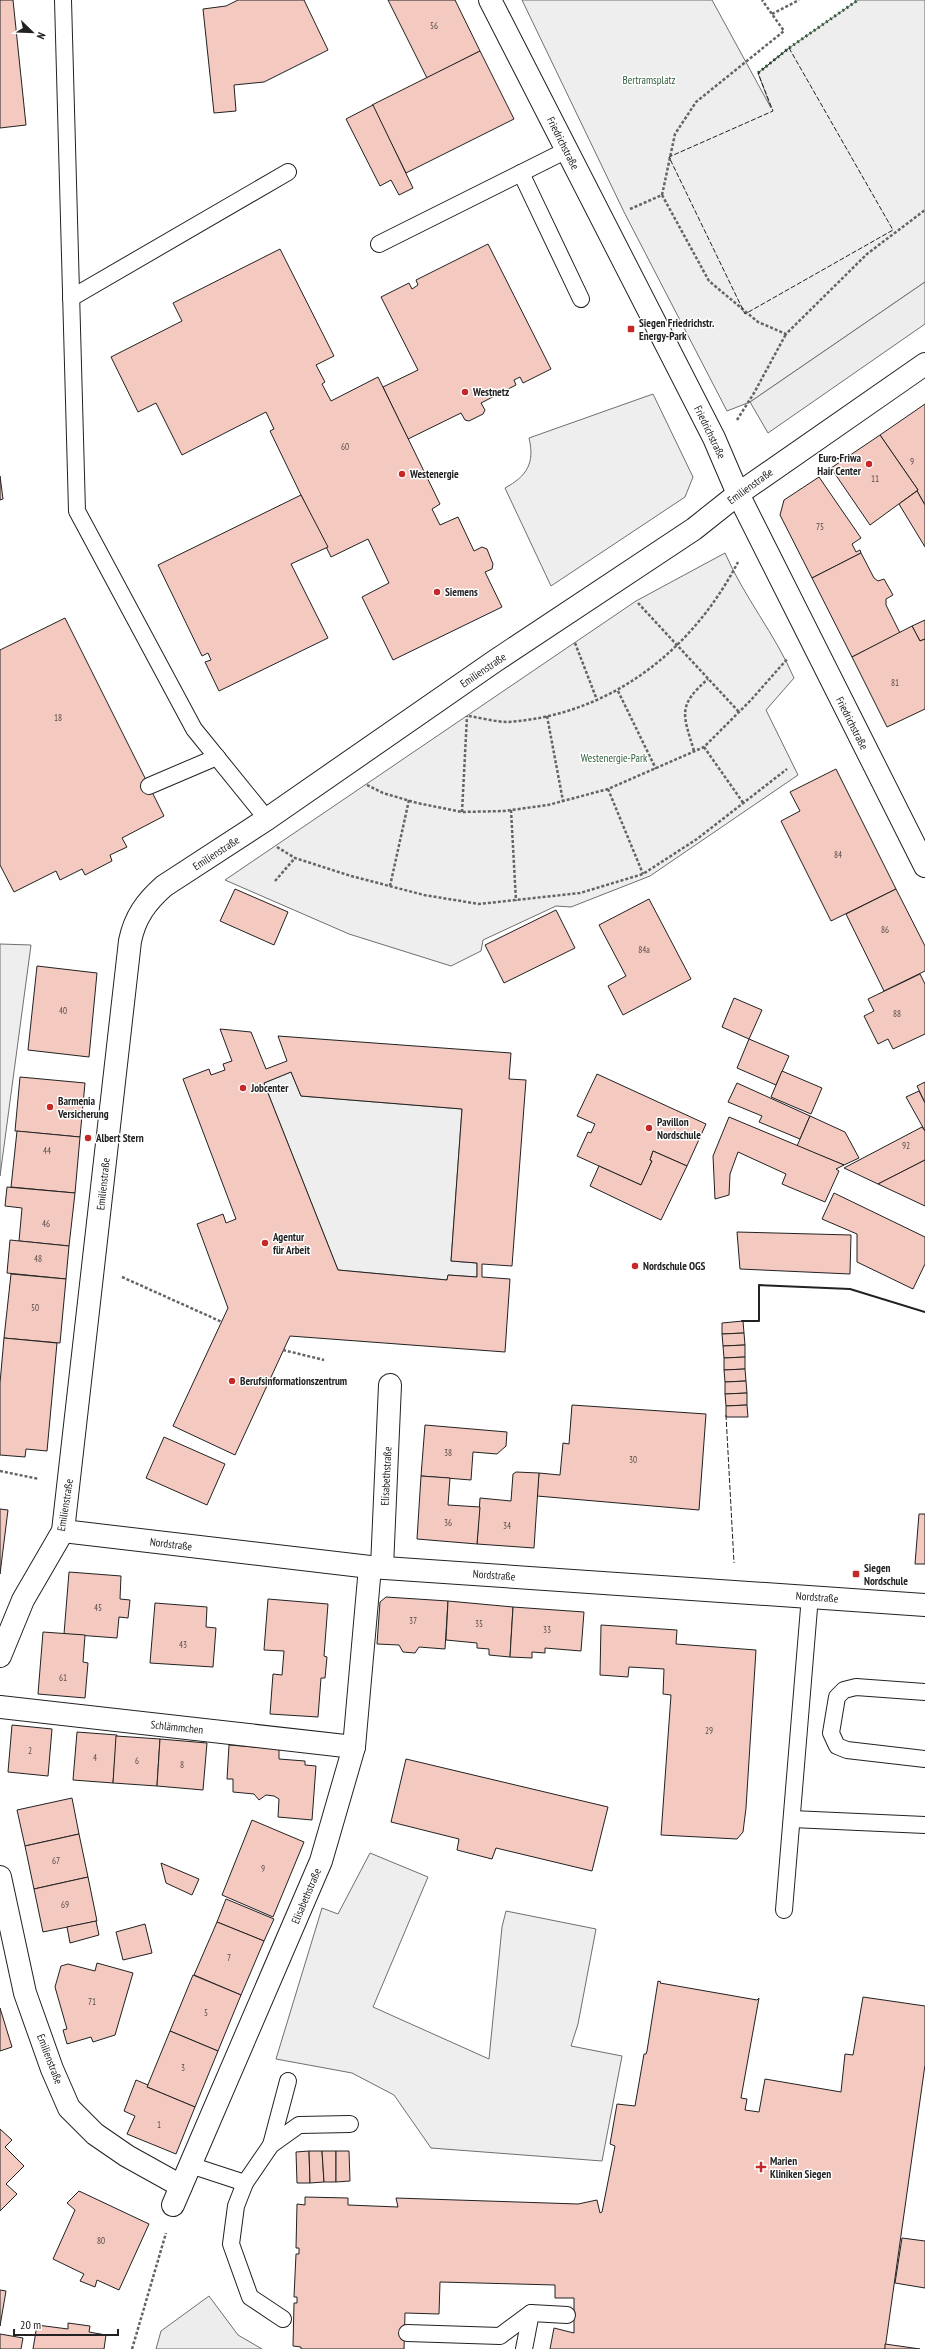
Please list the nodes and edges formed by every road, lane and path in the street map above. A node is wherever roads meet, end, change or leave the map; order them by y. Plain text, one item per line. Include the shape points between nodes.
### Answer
1 (62, 0) edge
2 (490, 0) edge
3 (762, 0) edge
4 (799, 0) edge
5 (772, 14) junction
6 (567, 150) junction
7 (288, 172) dead end
8 (521, 173) junction
9 (662, 195) junction
10 (925, 210) edge
11 (603, 222) junction
12 (379, 244) dead end
13 (70, 298) junction
14 (581, 299) dead end
15 (786, 334) junction
16 (925, 364) edge
17 (714, 438) junction
18 (738, 494) junction
19 (756, 529) junction
20 (618, 579) junction
21 (562, 618) junction
22 (806, 631) junction
23 (677, 646) junction
24 (708, 679) junction
25 (618, 691) junction
26 (448, 694) junction
27 (597, 700) junction
28 (739, 712) junction
29 (467, 716) junction
30 (547, 716) junction
31 (704, 747) junction
32 (694, 751) junction
33 (217, 757) junction
34 (342, 768) junction
35 (656, 769) junction
36 (788, 769) dead end
37 (149, 786) dead end
38 (608, 789) junction
39 (409, 800) junction
40 (563, 801) junction
41 (744, 804) junction
42 (511, 810) junction
43 (462, 812) junction
44 (260, 824) junction
45 (295, 858) junction
46 (925, 866) edge
47 (643, 874) junction
48 (275, 881) dead end
49 (390, 886) junction
50 (516, 901) junction
51 (94, 1265) junction
52 (222, 1322) dead end
53 (283, 1350) dead end
54 (324, 1360) dead end
55 (390, 1384) dead end
56 (0, 1471) edge
57 (69, 1484) junction
58 (64, 1531) junction
59 (376, 1567) junction
60 (810, 1596) junction
61 (925, 1604) edge
62 (0, 1656) edge
63 (925, 1692) edge
64 (0, 1707) edge
65 (354, 1746) junction
66 (925, 1759) edge
67 (792, 1819) junction
68 (925, 1826) edge
69 (0, 1877) edge
70 (784, 1910) dead end
71 (288, 2081) dead end
72 (350, 2124) dead end
73 (271, 2145) junction
74 (190, 2165) junction
75 (245, 2183) junction
76 (177, 2195) joint
77 (159, 2256) dead end
78 (531, 2313) junction
79 (567, 2314) dead end
80 (283, 2319) dead end
81 (407, 2333) dead end
82 (132, 2349) edge
83 (524, 2349) edge

1 - 13 lane
2 - 6 street, Friedrichstraße
3 - 5 path
4 - 5 path
5 - 9 path via 784,31 696,102 675,134
6 - 8 lane
6 - 11 street, Friedrichstraße
7 - 13 lane
8 - 12 lane
8 - 14 lane
9 - 11 path
9 - 15 path via 709,281 758,322
10 - 15 path via 867,254
11 - 17 street, Friedrichstraße
13 - 33 lane via 77,511 194,729
15 - 17 path via 741,417
16 - 18 street, Emilienstraße
17 - 18 street, Friedrichstraße
18 - 19 street, Friedrichstraße
18 - 20 street, Emilienstraße via 694,529
19 - 22 street, Friedrichstraße
19 - 23 path via 719,594 700,622
20 - 21 street, Emilienstraße
20 - 23 path
21 - 26 street, Emilienstraße
21 - 27 path
22 - 28 path via 786,661
22 - 46 street, Friedrichstraße
23 - 24 path
23 - 25 path
24 - 28 path
24 - 32 path via 692,693 685,704 687,728
25 - 27 path
25 - 35 path
26 - 29 path
26 - 34 street, Emilienstraße
27 - 30 path
28 - 31 path
29 - 30 path via 507,722
29 - 43 path
30 - 40 path
31 - 32 path
31 - 41 path
32 - 35 path
33 - 37 lane
33 - 44 lane
34 - 39 path via 383,793
34 - 44 street, Emilienstraße
35 - 38 path
36 - 41 path
38 - 40 path
38 - 47 path
39 - 43 path
39 - 49 path
40 - 42 path
41 - 47 path
42 - 43 path
42 - 50 path
44 - 45 path
44 - 51 street, Emilienstraße via 164,886 147,901 133,925
45 - 48 path
45 - 49 path
47 - 50 path via 580,893
49 - 50 path via 424,895 479,904
51 - 52 path
51 - 57 street, Emilienstraße
53 - 54 path
55 - 59 street, Elisabethstraße
56 - 57 path
57 - 58 street, Emilienstraße
58 - 59 street, Nordstraße
58 - 62 street, Emilienstraße via 24,1600
59 - 60 street, Nordstraße
59 - 65 street, Elisabethstraße
60 - 61 street, Nordstraße
60 - 67 lane
63 - 66 lane via 856,1687 844,1690 837,1697 831,1733 837,1746 846,1750
64 - 65 street, Schlämmchen
65 - 74 street, Elisabethstraße via 321,1861
67 - 68 lane
67 - 70 lane
69 - 76 street, Emilienstraße via 25,1993 69,2108 95,2134
71 - 73 lane
72 - 73 lane via 299,2125
73 - 75 lane
74 - 75 lane
74 - 76 street, Elisabethstraße
75 - 80 lane via 236,2206 231,2244 250,2297
77 - 82 path
78 - 79 lane
78 - 81 lane via 500,2336
78 - 83 lane

